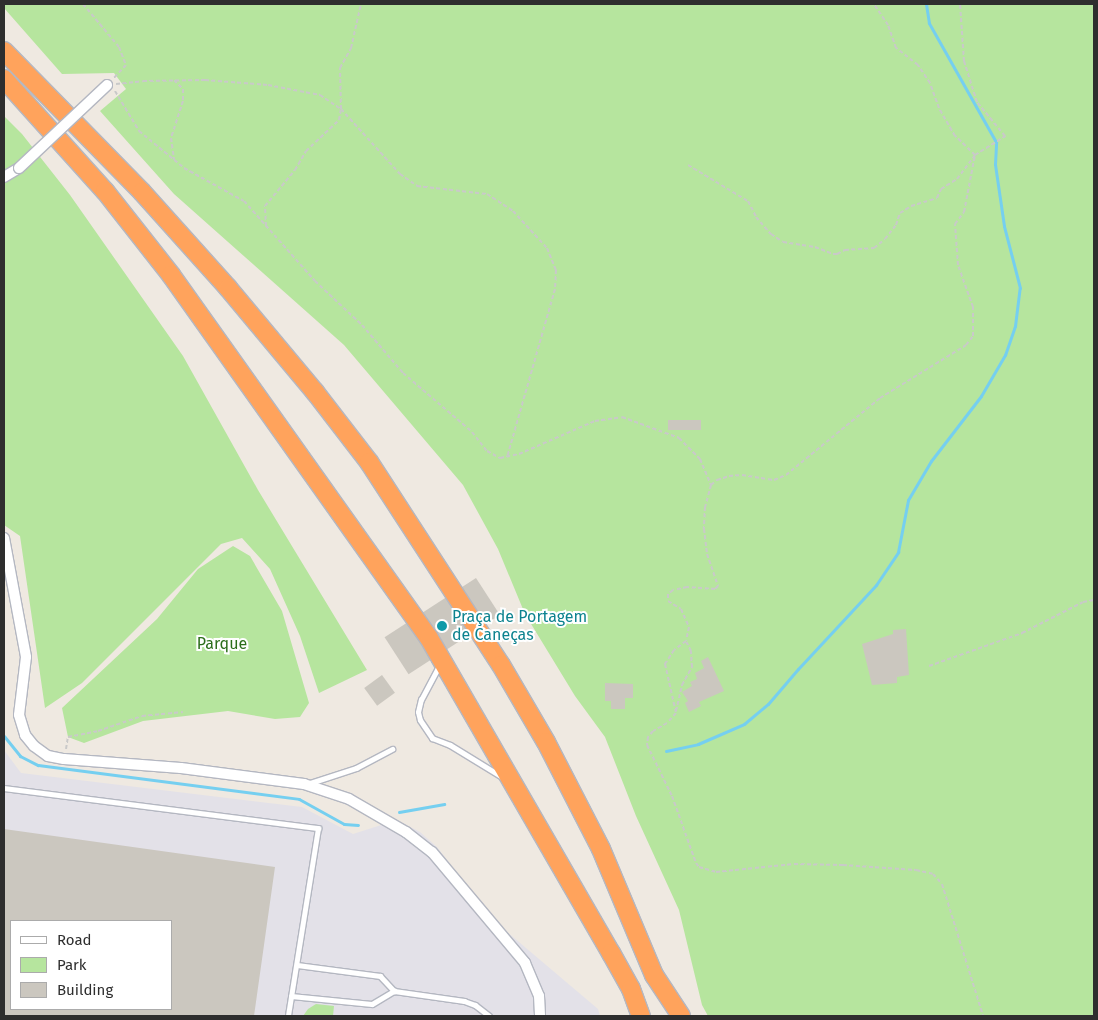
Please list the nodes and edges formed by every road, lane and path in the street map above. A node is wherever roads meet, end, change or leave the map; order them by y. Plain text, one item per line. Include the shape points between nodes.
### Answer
1 (83, 4) edge
2 (361, 4) edge
3 (874, 4) edge
4 (960, 4) edge
5 (4, 42) edge
6 (4, 51) edge
7 (26, 72) junction
8 (4, 79) edge
9 (174, 80) junction
10 (107, 86) junction
11 (4, 91) edge
12 (341, 109) junction
13 (36, 116) junction
14 (975, 155) junction
15 (175, 160) junction
16 (688, 165) dead end
17 (4, 177) edge
18 (266, 226) junction
19 (507, 457) junction
20 (710, 485) junction
21 (4, 538) edge
22 (1094, 600) edge
23 (686, 641) junction
24 (442, 662) junction
25 (929, 666) dead end
26 (183, 712) dead end
27 (676, 713) junction
28 (392, 749) dead end
29 (64, 759) junction
30 (304, 784) junction
31 (513, 784) junction
32 (4, 788) edge
33 (297, 965) junction
34 (654, 975) junction
35 (631, 989) junction
36 (394, 991) junction
37 (291, 996) junction
38 (288, 1016) edge
39 (489, 1016) edge
40 (540, 1016) edge
41 (641, 1016) edge
42 (648, 1016) edge
43 (671, 1016) edge
44 (681, 1016) edge
45 (983, 1016) edge

1 - 10 path via 119,47 126,65
2 - 12 path via 351,48 340,68
3 - 14 path via 888,25 896,48 918,65 955,136
4 - 14 path via 964,61 977,102 1005,136
5 - 7 highway
6 - 7 highway
7 - 34 highway via 142,192 228,288 369,462 501,665 546,742 597,841
8 - 13 highway
9 - 10 path
9 - 12 path via 284,87 320,95
9 - 15 path via 182,89 183,101 171,138
10 - 15 path via 117,93 139,131
10 - 17 street, bridge via 19,168
11 - 13 highway
12 - 18 path via 339,120 306,151 295,170 265,206
12 - 19 path via 417,186 488,194 513,211 547,248 556,270 555,289
13 - 24 highway via 105,191 171,275 358,537
14 - 16 path via 957,180 941,189 937,198 900,213 896,225 882,243 874,248 846,250 838,254 783,242 756,217 748,201
14 - 20 path via 964,212 955,224 958,265 973,307 973,336 966,345 880,398 786,474 774,480 729,476
15 - 18 path via 244,201
18 - 19 path via 404,373 472,432 487,450 500,458
19 - 20 path via 595,421 622,417 679,438 700,459
20 - 23 path via 704,529 707,554 718,586 715,589 687,587 668,594 668,601 686,618 689,627
21 - 29 street via 26,657 19,704 21,726 34,746 48,756
22 - 25 path via 1083,602 1022,632
23 - 27 path via 691,651 692,667 682,684
23 - 27 path via 674,650 665,664
24 - 31 highway
24 - 31 lane via 420,699 420,720 432,738 450,745
26 - 29 path via 142,716 68,737
27 - 45 path via 667,723 653,730 647,745 672,796 699,867 716,872 794,864 843,865 933,874 942,884
28 - 30 lane via 356,768
29 - 30 street via 181,768
30 - 40 street via 349,799 406,832 432,852 525,963 539,996
31 - 35 highway
32 - 33 lane via 318,828
33 - 36 lane via 380,976
33 - 37 lane
34 - 43 highway
34 - 44 highway
35 - 41 highway
35 - 42 highway
36 - 37 lane via 372,1004
36 - 39 lane via 464,1001
37 - 38 lane

